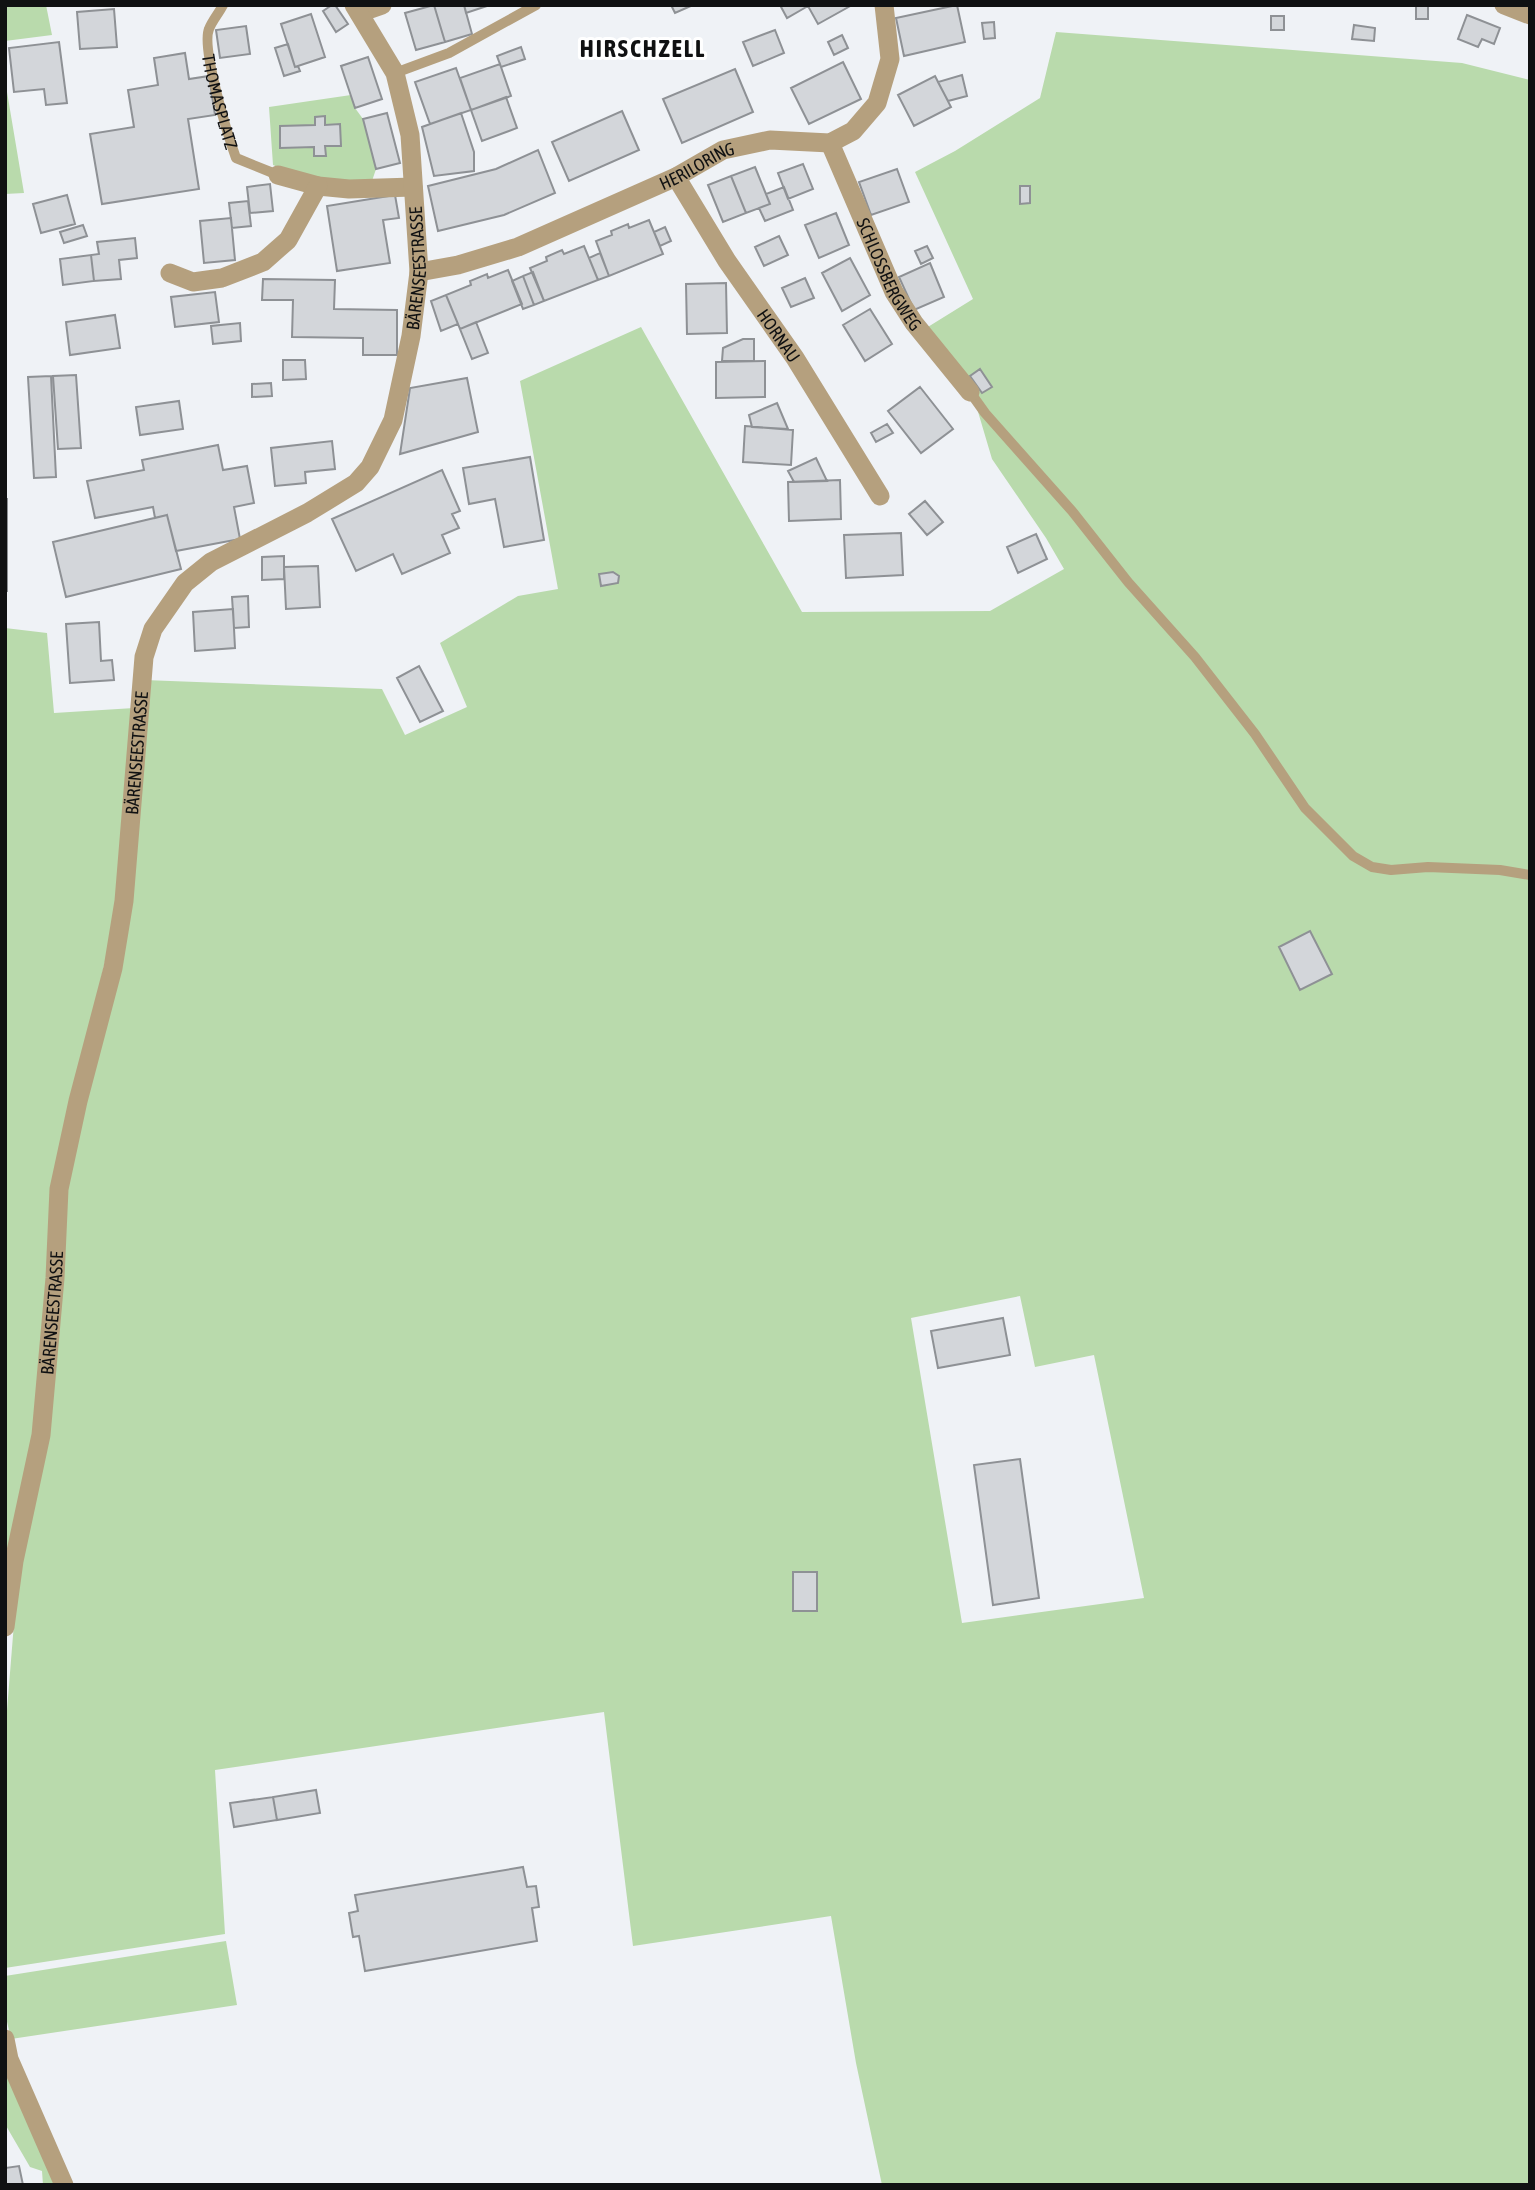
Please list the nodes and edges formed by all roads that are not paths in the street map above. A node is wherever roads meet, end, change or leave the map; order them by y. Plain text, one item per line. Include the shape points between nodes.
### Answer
1 (223, 5) edge
2 (382, 5) edge
3 (536, 5) edge
4 (884, 5) edge
5 (1504, 5) edge
6 (356, 9) edge
7 (1530, 15) edge
8 (395, 74) junction
9 (830, 143) junction
10 (278, 175) joint
11 (676, 177) junction
12 (318, 187) junction
13 (413, 187) junction
14 (419, 272) junction
15 (170, 273) dead end
16 (970, 392) joint
17 (880, 496) dead end
18 (1530, 874) edge
19 (5, 1627) edge
20 (5, 2039) edge
21 (64, 2185) edge

1 - 10 lane, THOMASPLATZ via 208,30 206,47 226,131 236,158
2 - 6 street
3 - 8 lane via 449,53
4 - 9 street via 890,59 877,103 853,131
5 - 7 street
6 - 8 street, BÄRENSEESTRASSE
8 - 13 street, BÄRENSEESTRASSE via 410,135
9 - 11 street, HERILORING via 770,140 723,150
9 - 16 street, SCHLOSSBERGWEG via 894,292
10 - 12 street, THOMASPLATZ
11 - 14 street, HERILORING via 518,247
11 - 17 street, HORNAU
12 - 13 street, THOMASPLATZ
12 - 15 street via 288,240 263,262 222,278 193,282
13 - 14 street, BÄRENSEESTRASSE
14 - 19 street, BÄRENSEESTRASSE via 393,420 370,467 356,483 211,562 185,583 153,629 144,657 124,901 113,968 59,1189 41,1435
16 - 18 lane via 1195,657 1305,808 1353,856 1372,867 1391,870 1428,867
20 - 21 street via 9,2059

